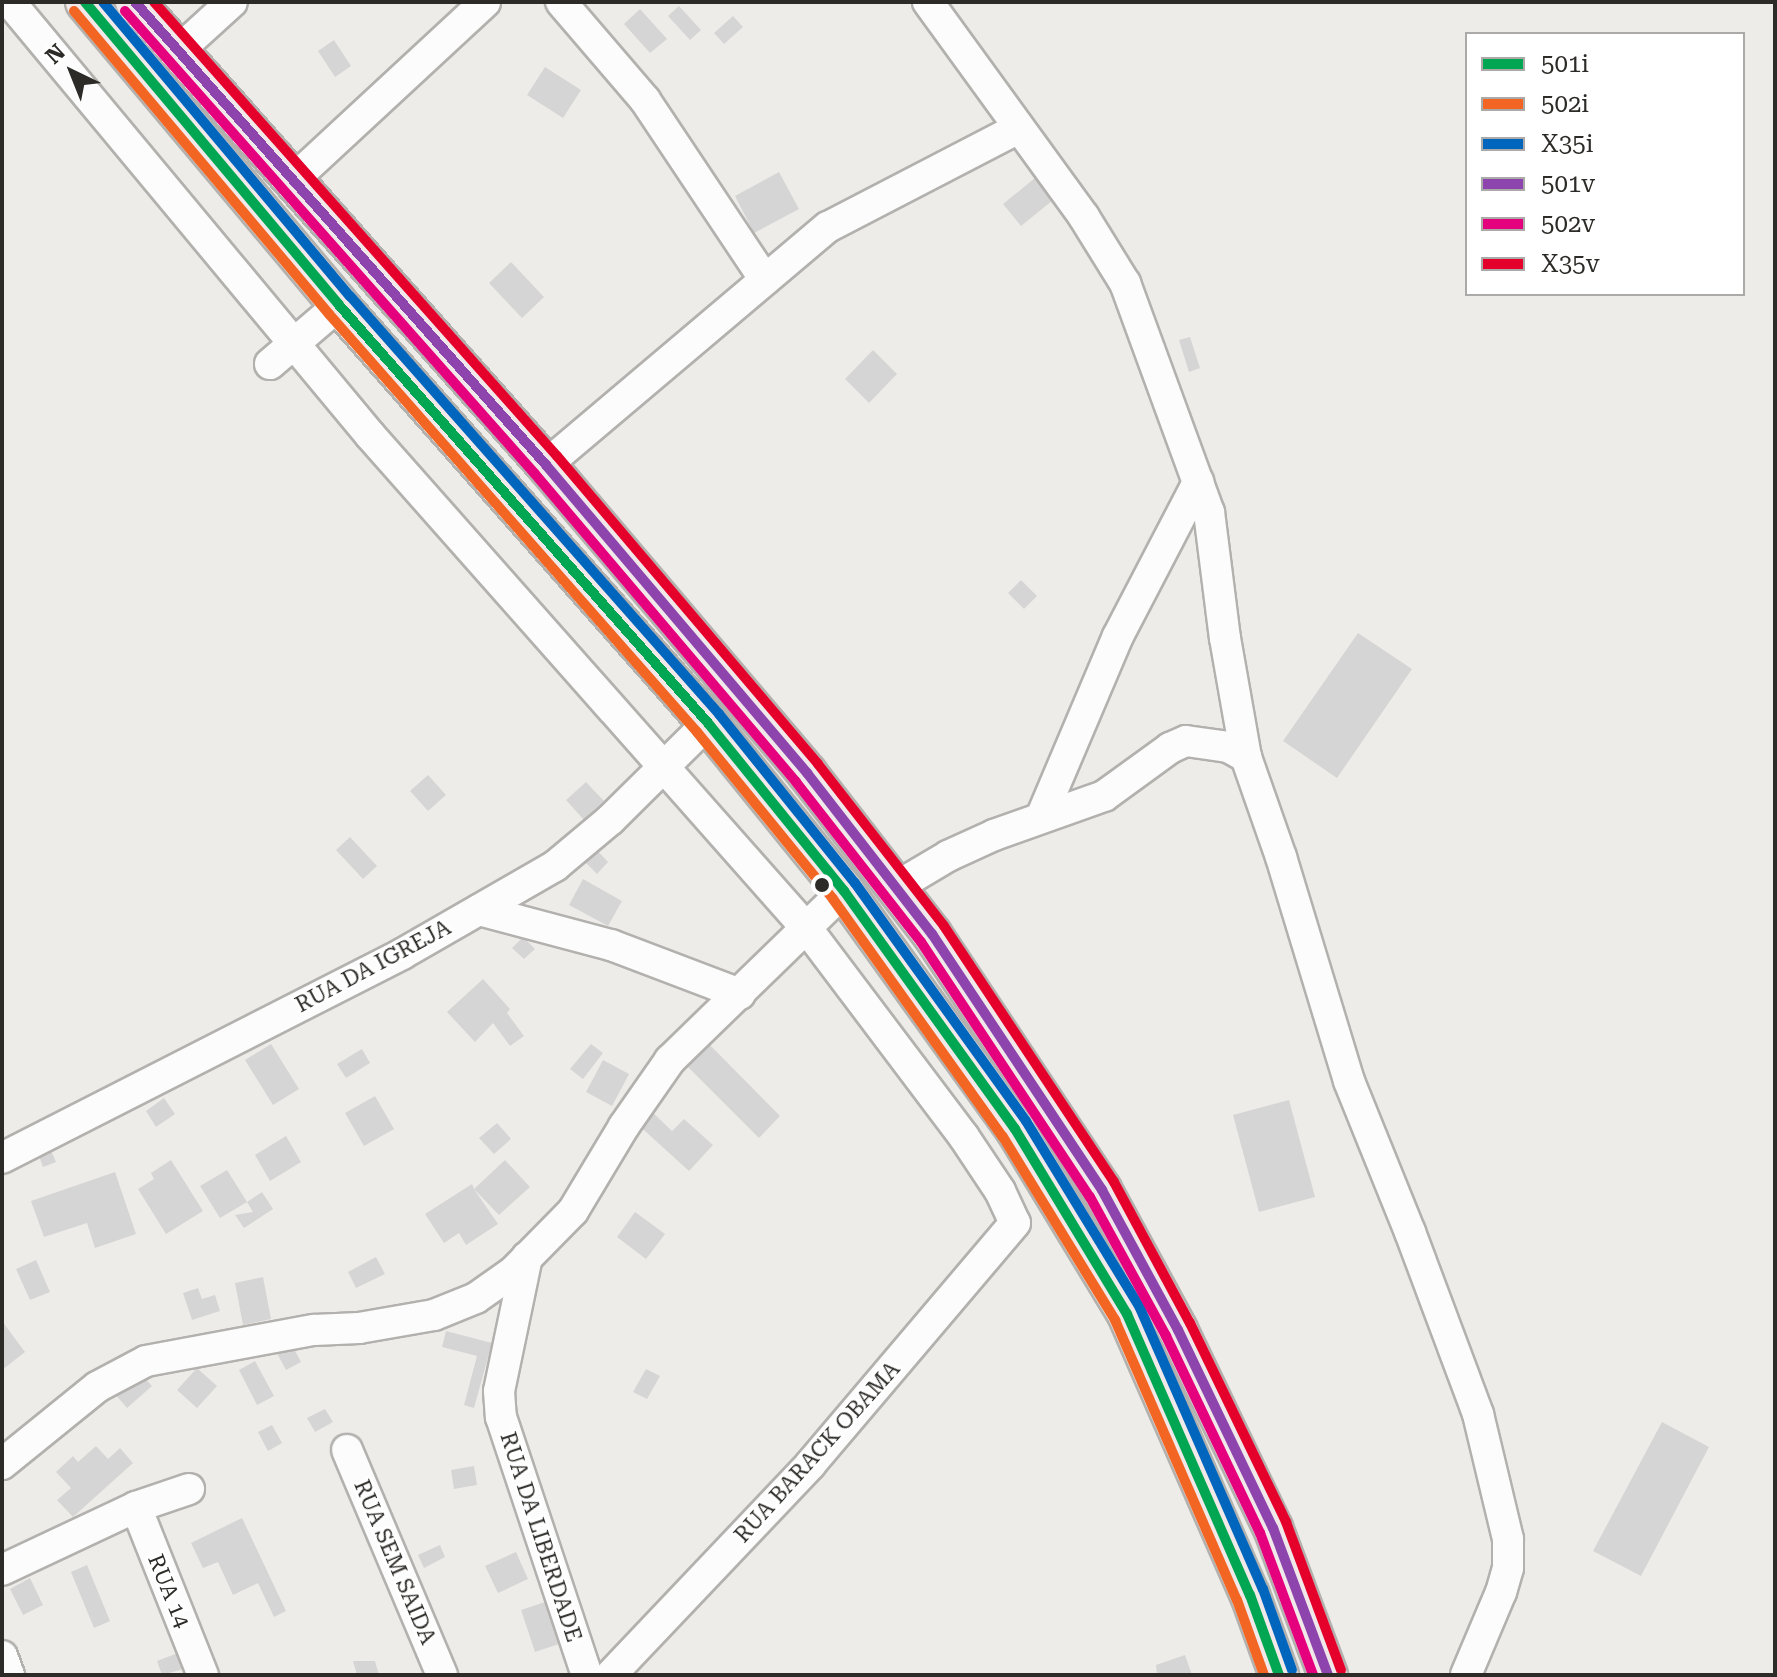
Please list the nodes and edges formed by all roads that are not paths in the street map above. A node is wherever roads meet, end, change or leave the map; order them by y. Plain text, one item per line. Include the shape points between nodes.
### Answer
1 (10, 2) edge
2 (85, 2) edge
3 (135, 2) edge
4 (232, 2) edge
5 (485, 2) edge
6 (561, 2) edge
7 (928, 2) edge
8 (177, 52) junction
9 (1019, 128) junction
10 (292, 181) junction
11 (765, 280) junction
12 (339, 305) junction
13 (293, 343) junction
14 (270, 364) dead end
15 (546, 465) junction
16 (1198, 482) junction
17 (708, 723) junction
18 (1246, 757) junction
19 (664, 767) junction
20 (1042, 815) junction
21 (896, 887) junction
22 (844, 891) junction
23 (479, 910) junction
24 (808, 930) junction
25 (740, 994) junction
26 (2, 1158) edge
27 (527, 1257) junction
28 (347, 1450) dead end
29 (2, 1464) edge
30 (189, 1489) dead end
31 (136, 1507) junction
32 (2, 1570) edge
33 (2, 1656) edge
34 (9, 1675) edge
35 (203, 1675) edge
36 (442, 1675) edge
37 (587, 1675) edge
38 (611, 1675) edge
39 (1279, 1675) edge
40 (1328, 1675) edge
41 (1466, 1675) edge

1 - 13 street
2 - 12 main road
3 - 8 main road
4 - 8 street
5 - 10 street
6 - 11 street via 645,100
7 - 9 street
8 - 10 main road
9 - 11 street via 828,227
9 - 16 street via 1125,283
10 - 15 main road
11 - 15 street
12 - 13 street
12 - 17 main road
13 - 14 street
13 - 19 street
15 - 21 main road via 807,773
16 - 18 street via 1209,512
16 - 20 street via 1118,636
17 - 19 street, RUA DA IGREJA
17 - 22 main road
18 - 20 street via 1228,747 1186,741 1104,796
18 - 41 street via 1349,1081 1478,1414 1509,1554 1501,1592
19 - 23 street, RUA DA IGREJA via 555,866
19 - 24 street
20 - 21 street via 948,856
21 - 40 main road via 1117,1218 1178,1330 1273,1528
22 - 24 street
22 - 39 main road via 1015,1129 1127,1314 1250,1595
23 - 25 street via 611,945
23 - 26 street, RUA DA IGREJA
24 - 25 street
24 - 38 street, RUA BARACK OBAMA via 964,1137 1015,1223 810,1465
25 - 27 street via 670,1060 573,1211
27 - 29 street via 476,1298 434,1315 314,1330 146,1361 97,1387
27 - 37 street, RUA DA LIBERDADE via 499,1391 501,1417
28 - 36 street, RUA SEM SAIDA
30 - 31 street
31 - 32 street
31 - 35 street, RUA 14
33 - 34 street

